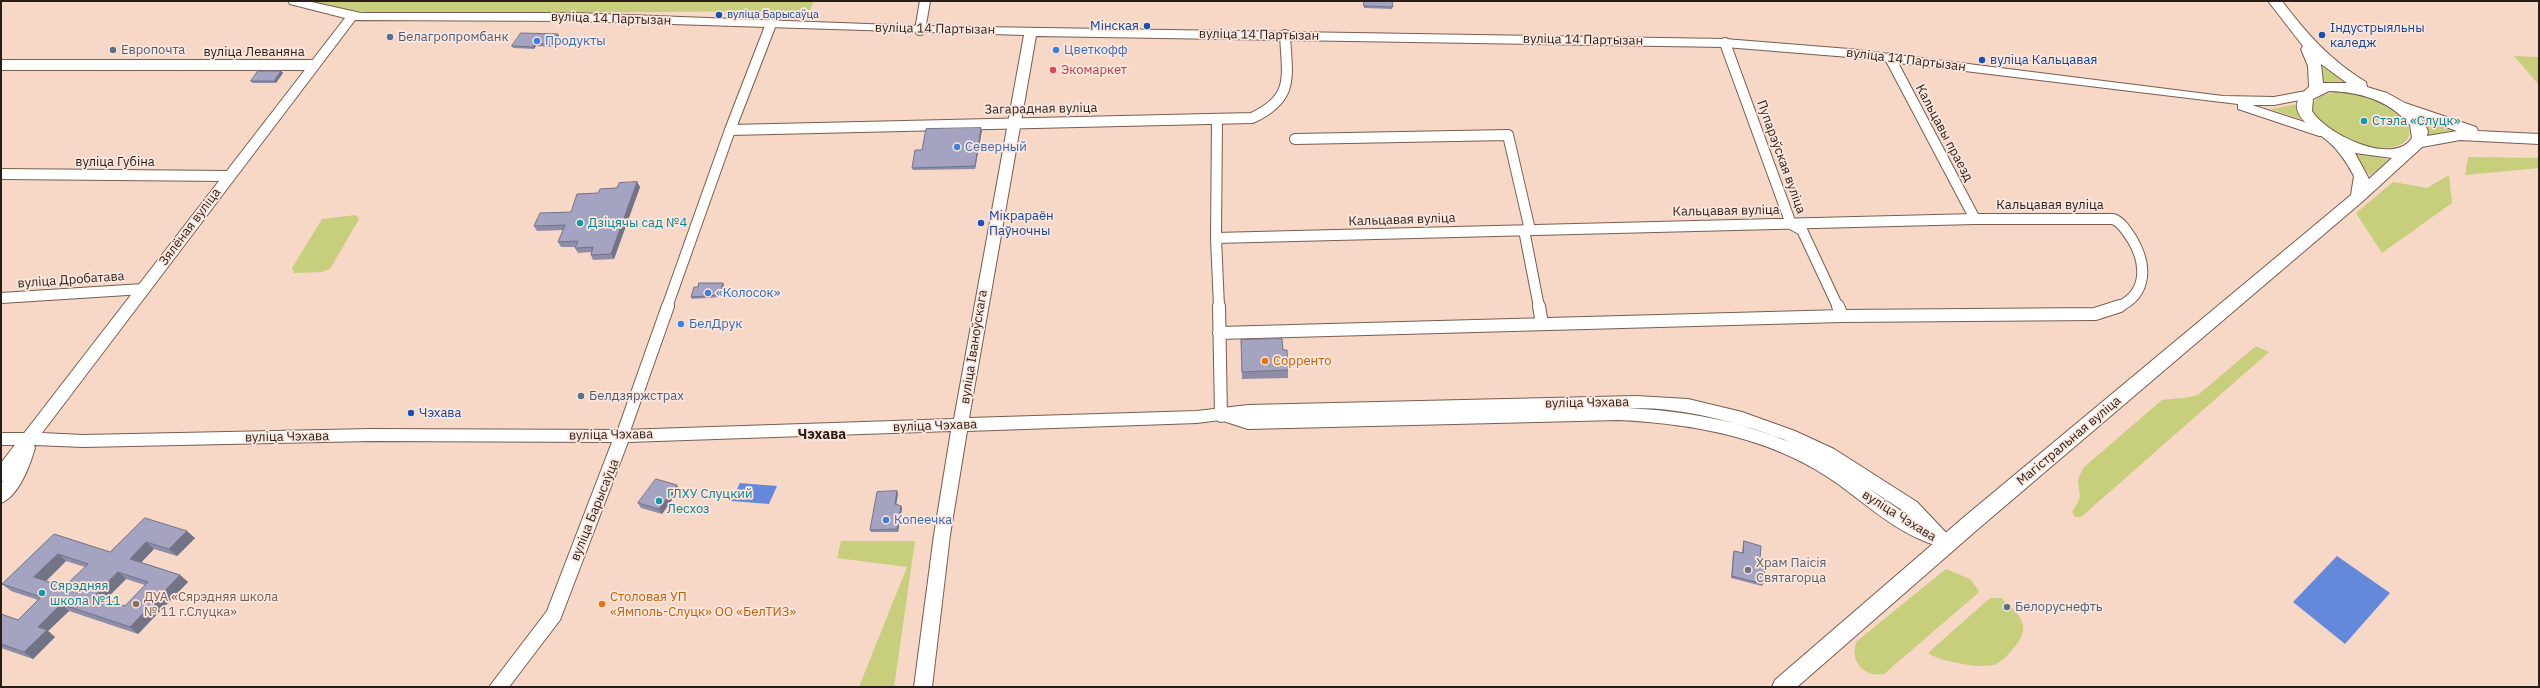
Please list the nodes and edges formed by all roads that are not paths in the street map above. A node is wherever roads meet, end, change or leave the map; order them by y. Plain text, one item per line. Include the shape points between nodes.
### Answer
1 (294, 1) edge
2 (925, 1) edge
3 (2275, 1) edge
4 (352, 16) junction
5 (771, 24) junction
6 (920, 30) junction
7 (1032, 31) junction
8 (1285, 35) junction
9 (2305, 41) junction
10 (1725, 43) junction
11 (1890, 58) junction
12 (314, 65) junction
13 (1, 66) edge
14 (2311, 91) junction
15 (2375, 93) junction
16 (2223, 100) junction
17 (2399, 105) junction
18 (1217, 119) junction
19 (1013, 123) junction
20 (730, 130) junction
21 (2491, 135) junction
22 (2330, 137) junction
23 (2539, 138) edge
24 (1295, 139) dead end
25 (2415, 146) junction
26 (1, 174) edge
27 (228, 176) junction
28 (2358, 198) junction
29 (1975, 219) junction
30 (1791, 224) junction
31 (1527, 230) junction
32 (1216, 238) junction
33 (143, 289) junction
34 (1, 298) edge
35 (1842, 316) junction
36 (1542, 324) junction
37 (1219, 333) junction
38 (1221, 416) junction
39 (961, 425) junction
40 (622, 436) junction
41 (1, 439) edge
42 (30, 439) junction
43 (1, 475) edge
44 (1, 496) edge
45 (1947, 545) junction
46 (498, 687) edge
47 (923, 687) edge
48 (1782, 687) edge

1 - 4 main road, вуліца 14 Партызан
2 - 6 street
3 - 9 main road
4 - 5 main road, вуліца 14 Партызан via 575,17
4 - 12 main road, Зялёная вуліца
5 - 6 main road, вуліца 14 Партызан
5 - 20 street, вуліца Барысаўца
6 - 7 main road, вуліца 14 Партызан
7 - 8 main road, вуліца 14 Партызан
7 - 19 main road, вуліца Іваноўскага
8 - 10 main road, вуліца 14 Партызан
8 - 18 street, Загарадная вуліца via 1286,89 1280,100 1273,108 1252,118
9 - 14 main road via 2315,66
9 - 15 main road via 2323,61 2343,76
10 - 11 main road, вуліца 14 Партызан via 1798,47
10 - 30 street, Пупарэўская вуліца
11 - 16 main road, вуліца 14 Партызан
11 - 29 street, Кальцавы праезд
12 - 13 street, вуліца Леваняна
12 - 27 main road, Зялёная вуліца
14 - 15 main road via 2343,86
14 - 16 main road, вуліца 14 Партызан via 2274,101
14 - 22 main road via 2303,103 2305,112 2312,123
15 - 17 main road
16 - 22 main road, вуліца 14 Партызан via 2287,119
17 - 21 main road via 2456,127
17 - 25 main road via 2418,125 2421,134
18 - 19 street, Загарадная вуліца
18 - 32 street
19 - 20 street, Загарадная вуліца
19 - 39 main road, вуліца Іваноўскага
20 - 40 street, вуліца Барысаўца
21 - 23 main road
21 - 25 main road via 2440,137
22 - 25 main road via 2368,152 2399,153
22 - 28 main road via 2352,159 2362,176
24 - 31 street via 1508,135
25 - 28 main road, Магістральная вуліца
26 - 27 street, вуліца Губіна
27 - 33 main road, Зялёная вуліца
28 - 45 main road, Магістральная вуліца
29 - 30 street, Кальцавая вуліца
29 - 35 street, Кальцавая вуліца via 2118,220 2134,241 2140,258 2144,274 2139,290 2129,303 2111,312 2095,314
30 - 31 street, Кальцавая вуліца
30 - 35 street, Пупарэўская вуліца via 1802,230
31 - 32 street, Кальцавая вуліца
31 - 36 street
32 - 37 street
33 - 34 street, вуліца Дробатава
33 - 42 main road, Зялёная вуліца
35 - 36 street, Кальцавая вуліца
36 - 37 street, Кальцавая вуліца
37 - 38 street
38 - 39 main road, вуліца Чэхава
38 - 45 main road, вуліца Чэхава via 1248,423 1618,414 1663,415 1701,421 1742,430 1778,443 1825,468 1898,518
39 - 40 main road, вуліца Чэхава
39 - 47 main road, вуліца Іваноўскага via 942,535
40 - 42 main road, вуліца Чэхава via 371,435 83,441
40 - 46 main road, вуліца Барысаўца via 616,458 554,615
41 - 42 street, вуліца Чэхава
42 - 43 main road, Зялёная вуліца
42 - 44 main road, Зялёная вуліца via 20,471
45 - 48 main road, Магістральная вуліца

